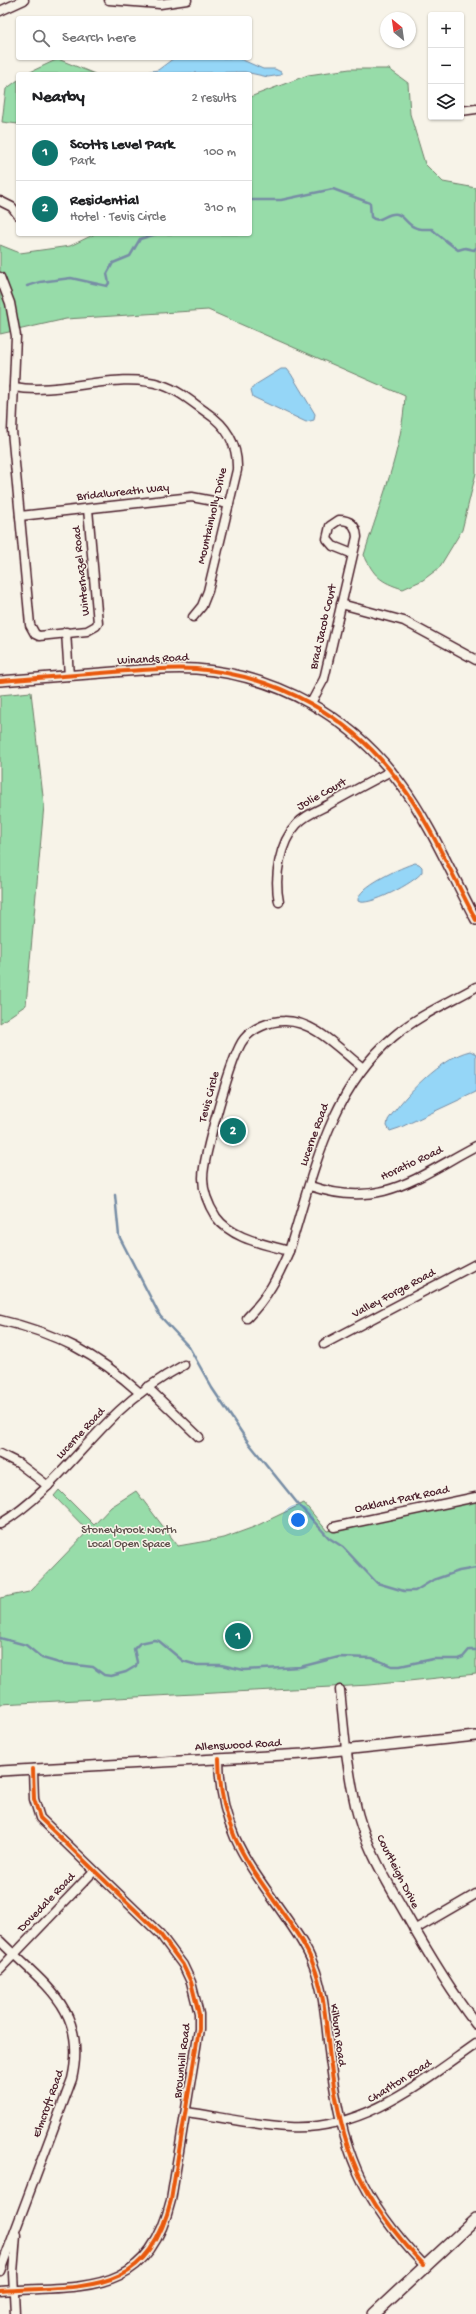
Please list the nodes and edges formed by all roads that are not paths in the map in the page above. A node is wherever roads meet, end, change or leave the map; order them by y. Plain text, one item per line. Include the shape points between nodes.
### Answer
1 (24, 0) edge
2 (109, 0) edge
3 (188, 0) edge
4 (0, 11) edge
5 (476, 109) edge
6 (464, 111) edge
7 (0, 201) edge
8 (16, 212) edge
9 (0, 277) edge
10 (14, 387) junction
11 (229, 504) junction
12 (88, 509) junction
13 (20, 516) junction
14 (353, 554) junction
15 (341, 604) junction
16 (193, 617) dead end
17 (66, 632) junction
18 (476, 660) edge
19 (68, 676) junction
20 (0, 681) edge
21 (311, 703) junction
22 (391, 771) junction
23 (279, 902) dead end
24 (476, 920) edge
25 (476, 987) edge
26 (363, 1068) junction
27 (476, 1146) edge
28 (310, 1186) junction
29 (289, 1251) junction
30 (476, 1264) edge
31 (248, 1318) dead end
32 (0, 1320) edge
33 (324, 1344) dead end
34 (184, 1365) dead end
35 (147, 1388) junction
36 (140, 1393) junction
37 (199, 1437) dead end
38 (0, 1454) edge
39 (48, 1486) junction
40 (476, 1497) edge
41 (0, 1524) edge
42 (334, 1527) dead end
43 (340, 1690) dead end
44 (476, 1736) edge
45 (346, 1749) junction
46 (219, 1759) junction
47 (33, 1768) junction
48 (0, 1770) edge
49 (94, 1871) junction
50 (476, 1894) edge
51 (414, 1930) junction
52 (0, 1941) edge
53 (14, 1955) junction
54 (0, 1969) edge
55 (476, 2024) edge
56 (476, 2044) edge
57 (187, 2112) junction
58 (340, 2123) junction
59 (476, 2219) edge
60 (17, 2227) junction
61 (424, 2265) junction
62 (0, 2271) edge
63 (0, 2290) edge
64 (14, 2290) junction
65 (14, 2314) edge
66 (374, 2314) edge

1 - 4 street
2 - 3 street via 160,4
5 - 6 street
7 - 8 street via 12,207
9 - 10 street via 10,303 16,336
10 - 11 street, Mountainholly Drive via 43,390 142,380 164,385 221,423 231,436 237,460
10 - 13 street via 12,431
11 - 12 street, Bridalwreath Way via 192,497
11 - 16 street, Mountainholly Drive via 208,591 202,606
12 - 13 street, Bridalwreath Way
12 - 17 street, Winterhazel Road via 99,617 92,629
13 - 17 street via 32,630 43,636
14 - 14 street, Brad Jacob Court via 357,537 355,526 351,522 339,520 330,526 327,539 333,546
14 - 15 street, Brad Jacob Court
15 - 18 street via 404,620
15 - 21 street, Brad Jacob Court via 324,679
17 - 19 street
19 - 20 street, Winands Road
19 - 21 street, Winands Road via 177,668 217,671 258,680
21 - 22 street, Winands Road via 359,737
22 - 23 street, Jolie Court via 308,815 290,831 278,871
22 - 24 street, Winands Road via 415,806
25 - 26 street, Lucerne Road via 406,1027
26 - 28 street, Lucerne Road via 329,1124
26 - 29 street, Tevis Circle via 316,1030 295,1022 284,1021 263,1026 245,1038 234,1055 204,1166 204,1189 215,1215 231,1231
27 - 28 street, Horatio Road via 401,1185 375,1194 344,1195
28 - 29 street, Lucerne Road
29 - 31 street, Lucerne Road via 270,1291
30 - 33 street, Valley Forge Road
32 - 36 street via 62,1339 103,1362
34 - 35 street, Lucerne Road
35 - 36 street, Lucerne Road
35 - 37 street
36 - 39 street, Lucerne Road via 119,1411
38 - 39 street via 18,1463
39 - 41 street, Lucerne Road
40 - 42 street, Oakland Park Road
43 - 45 street, Courtleigh Drive
44 - 45 street, Allenswood Road
45 - 46 street, Allenswood Road
45 - 51 street, Courtleigh Drive via 351,1787 368,1845
46 - 47 street, Allenswood Road
46 - 58 street, Kilburn Road via 222,1804 235,1841 246,1862 300,1939 313,1963 322,2002
47 - 48 street, Allenswood Road
47 - 49 street, Brownhill Road via 34,1800 40,1818
49 - 53 street, Dovedale Road
49 - 57 street, Brownhill Road via 160,1934 183,1965 191,1982 199,2014 199,2029
50 - 51 street
51 - 55 street, Courtleigh Drive
52 - 53 street, Elmcroft Road
53 - 54 street, Dovedale Road
53 - 60 street, Elmcroft Road via 59,2000 68,2015 76,2045 72,2079
56 - 58 street, Charlton Road via 390,2102 370,2113
57 - 58 street, Charlton Road via 290,2127
57 - 64 street, Brownhill Road via 166,2218 157,2239 144,2256 119,2276 104,2282 72,2288
58 - 61 street, Kilburn Road via 354,2166 369,2195 398,2238
59 - 61 main road
60 - 62 street, Elmcroft Road
60 - 64 street, Elmcroft Road
61 - 66 main road
63 - 64 street, Brownhill Road
64 - 65 street, Elmcroft Road

